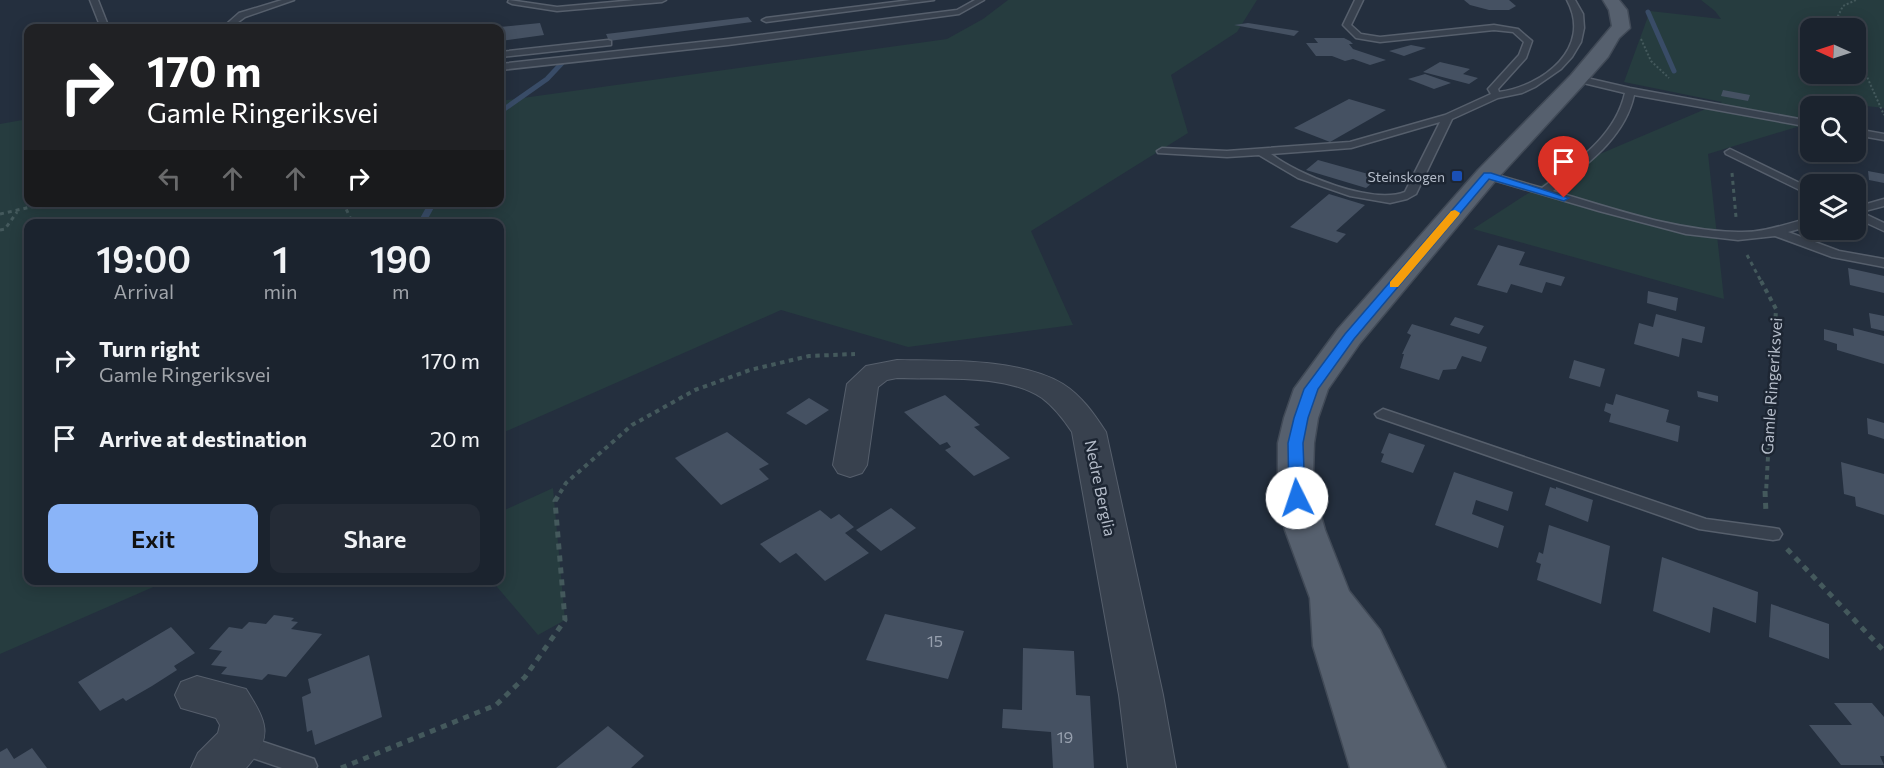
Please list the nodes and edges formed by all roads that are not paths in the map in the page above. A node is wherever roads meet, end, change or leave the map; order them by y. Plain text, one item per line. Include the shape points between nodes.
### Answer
1 (94, 0) edge
2 (290, 0) edge
3 (513, 0) edge
4 (662, 0) edge
5 (930, 0) edge
6 (980, 0) edge
7 (1359, 0) edge
8 (1571, 0) edge
9 (1603, 2) edge
10 (765, 20) dead end
11 (103, 24) edge
12 (231, 24) edge
13 (608, 44) dead end
14 (504, 55) edge
15 (504, 67) edge
16 (1578, 79) junction
17 (1630, 91) junction
18 (1496, 95) junction
19 (1448, 117) junction
20 (1800, 122) edge
21 (1866, 134) edge
22 (1884, 137) edge
23 (1162, 151) dead end
24 (1262, 152) junction
25 (1730, 152) dead end
26 (1487, 175) junction
27 (1800, 187) edge
28 (1544, 192) junction
29 (1884, 202) edge
30 (1866, 208) edge
31 (1866, 217) edge
32 (1800, 225) edge
33 (1884, 227) edge
34 (1776, 232) junction
35 (1884, 263) edge
36 (1383, 414) dead end
37 (850, 465) dead end
38 (1773, 534) road end
39 (1331, 598) junction
40 (197, 695) dead end
41 (227, 756) edge
42 (306, 766) dead end
43 (1152, 768) edge
44 (1376, 768) edge
45 (1421, 768) edge

1 - 11 lane
2 - 12 lane via 242,15
3 - 4 lane via 557,9
5 - 10 lane
6 - 15 lane via 959,12
7 - 18 lane via 1347,25 1358,35 1391,39 1487,26 1525,35 1528,41 1523,56 1493,89
8 - 18 lane via 1582,26 1570,54 1541,80 1518,92
9 - 16 main road via 1605,27 1612,35
13 - 14 lane
16 - 17 lane
16 - 26 main road
17 - 20 lane
17 - 28 lane via 1629,105 1603,144
18 - 19 lane
19 - 24 lane via 1351,145
19 - 24 lane via 1410,194 1397,199 1362,195 1296,174 1273,163
21 - 22 lane
23 - 24 lane
25 - 27 lane
26 - 28 lane
26 - 39 main road via 1349,336 1311,389 1296,443 1297,498
28 - 34 lane via 1686,230 1738,236
29 - 30 lane
31 - 33 lane
32 - 34 lane
34 - 35 lane via 1836,254
36 - 38 lane via 1705,525
37 - 43 street, Nedre Berglia via 863,384 877,372 990,372 1052,391 1073,409 1089,432
39 - 44 main road via 1335,646
39 - 45 main road via 1365,643
40 - 41 street via 230,702 243,724
41 - 42 lane

